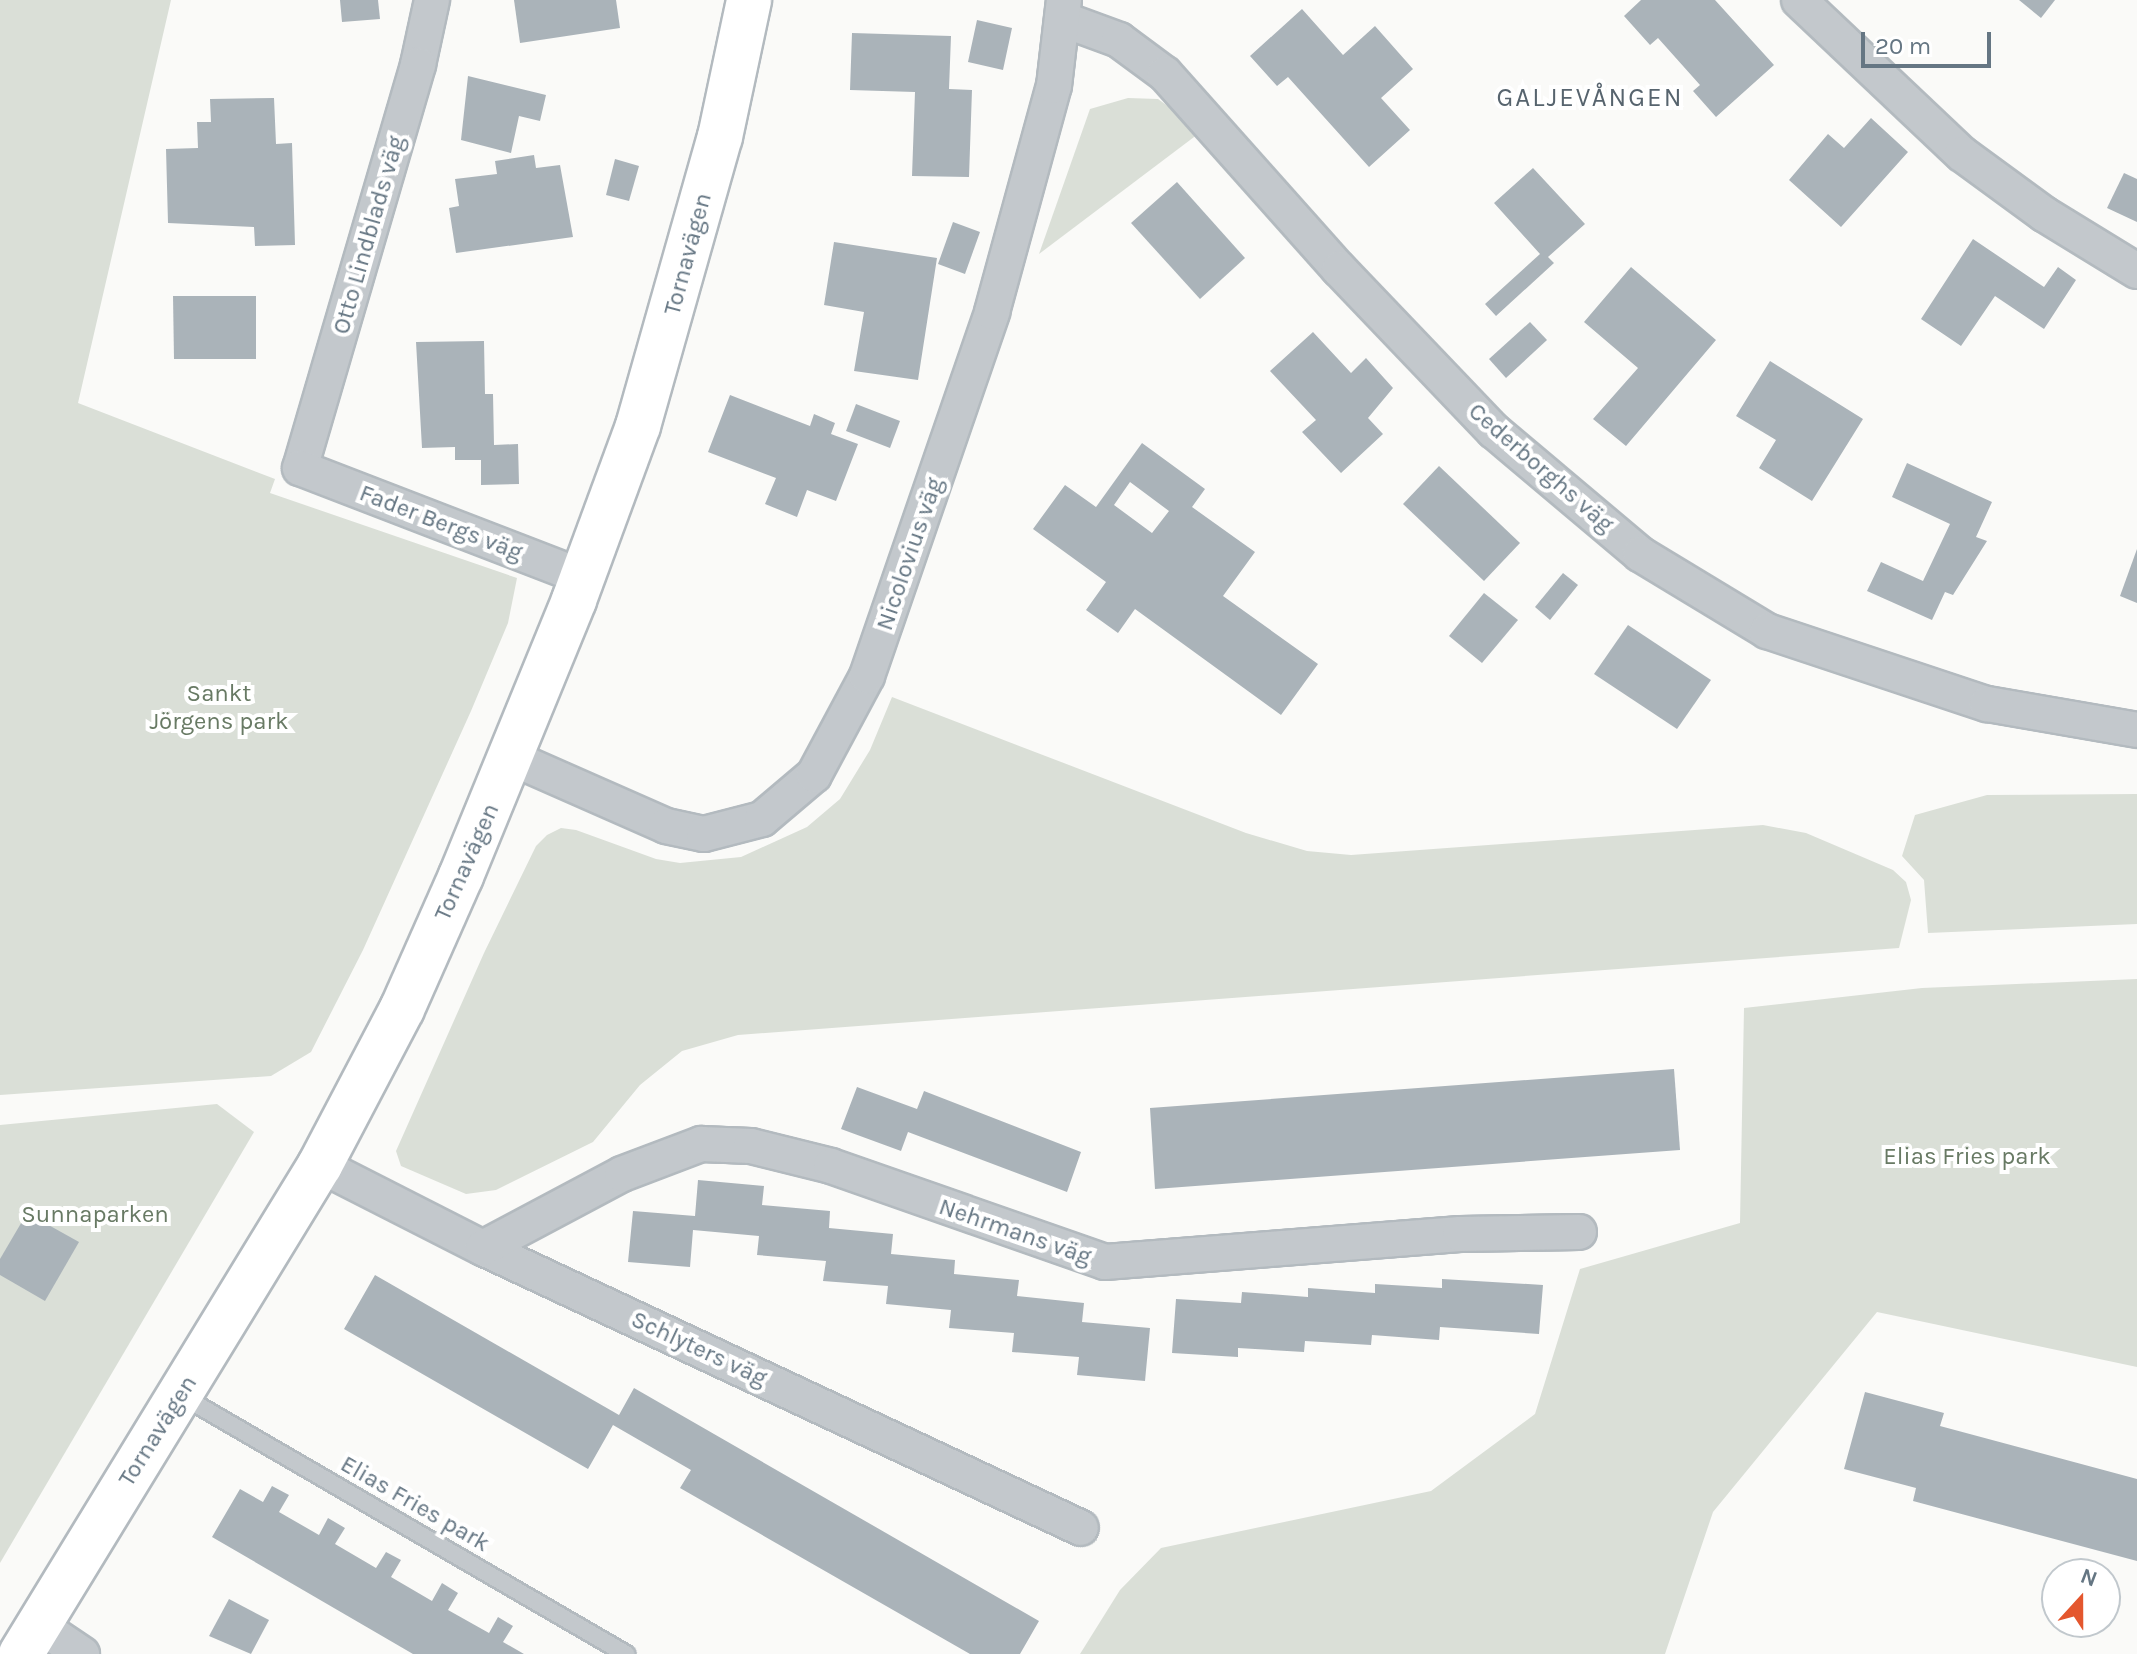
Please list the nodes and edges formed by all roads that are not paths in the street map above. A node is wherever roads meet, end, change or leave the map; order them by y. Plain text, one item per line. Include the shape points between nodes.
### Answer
1 (432, 0) edge
2 (749, 0) edge
3 (1799, 0) edge
4 (1063, 9) edge
5 (2137, 271) edge
6 (300, 468) joint
7 (583, 577) junction
8 (2137, 730) edge
9 (512, 758) junction
10 (320, 1165) junction
11 (1579, 1232) dead end
12 (483, 1248) junction
13 (180, 1395) junction
14 (1081, 1528) dead end
15 (30, 1640) edge
16 (82, 1654) edge
17 (626, 1654) edge

1 - 6 street, Otto Lindblads väg via 418,65
2 - 7 main road, Tornavägen via 678,296
3 - 5 street via 1962,154 2044,214
4 - 8 street, Cederborghs väg via 1165,74 1339,269 1494,431 1640,554 1767,631 1987,704
4 - 9 street, Nicolovius väg via 1032,177 992,312 867,676 814,775 762,819 704,834 666,826
6 - 7 street, Fader Bergs väg
7 - 9 main road, Tornavägen
9 - 10 main road, Tornavägen via 402,1009
10 - 12 street, Schlyters väg
10 - 13 main road, Tornavägen
11 - 12 street, Nehrmans väg via 1460,1234 1105,1262 831,1166 751,1146 701,1144 622,1174
12 - 14 street, Schlyters väg
13 - 15 main road, Tornavägen
13 - 17 lane, Elias Fries park
15 - 16 street

